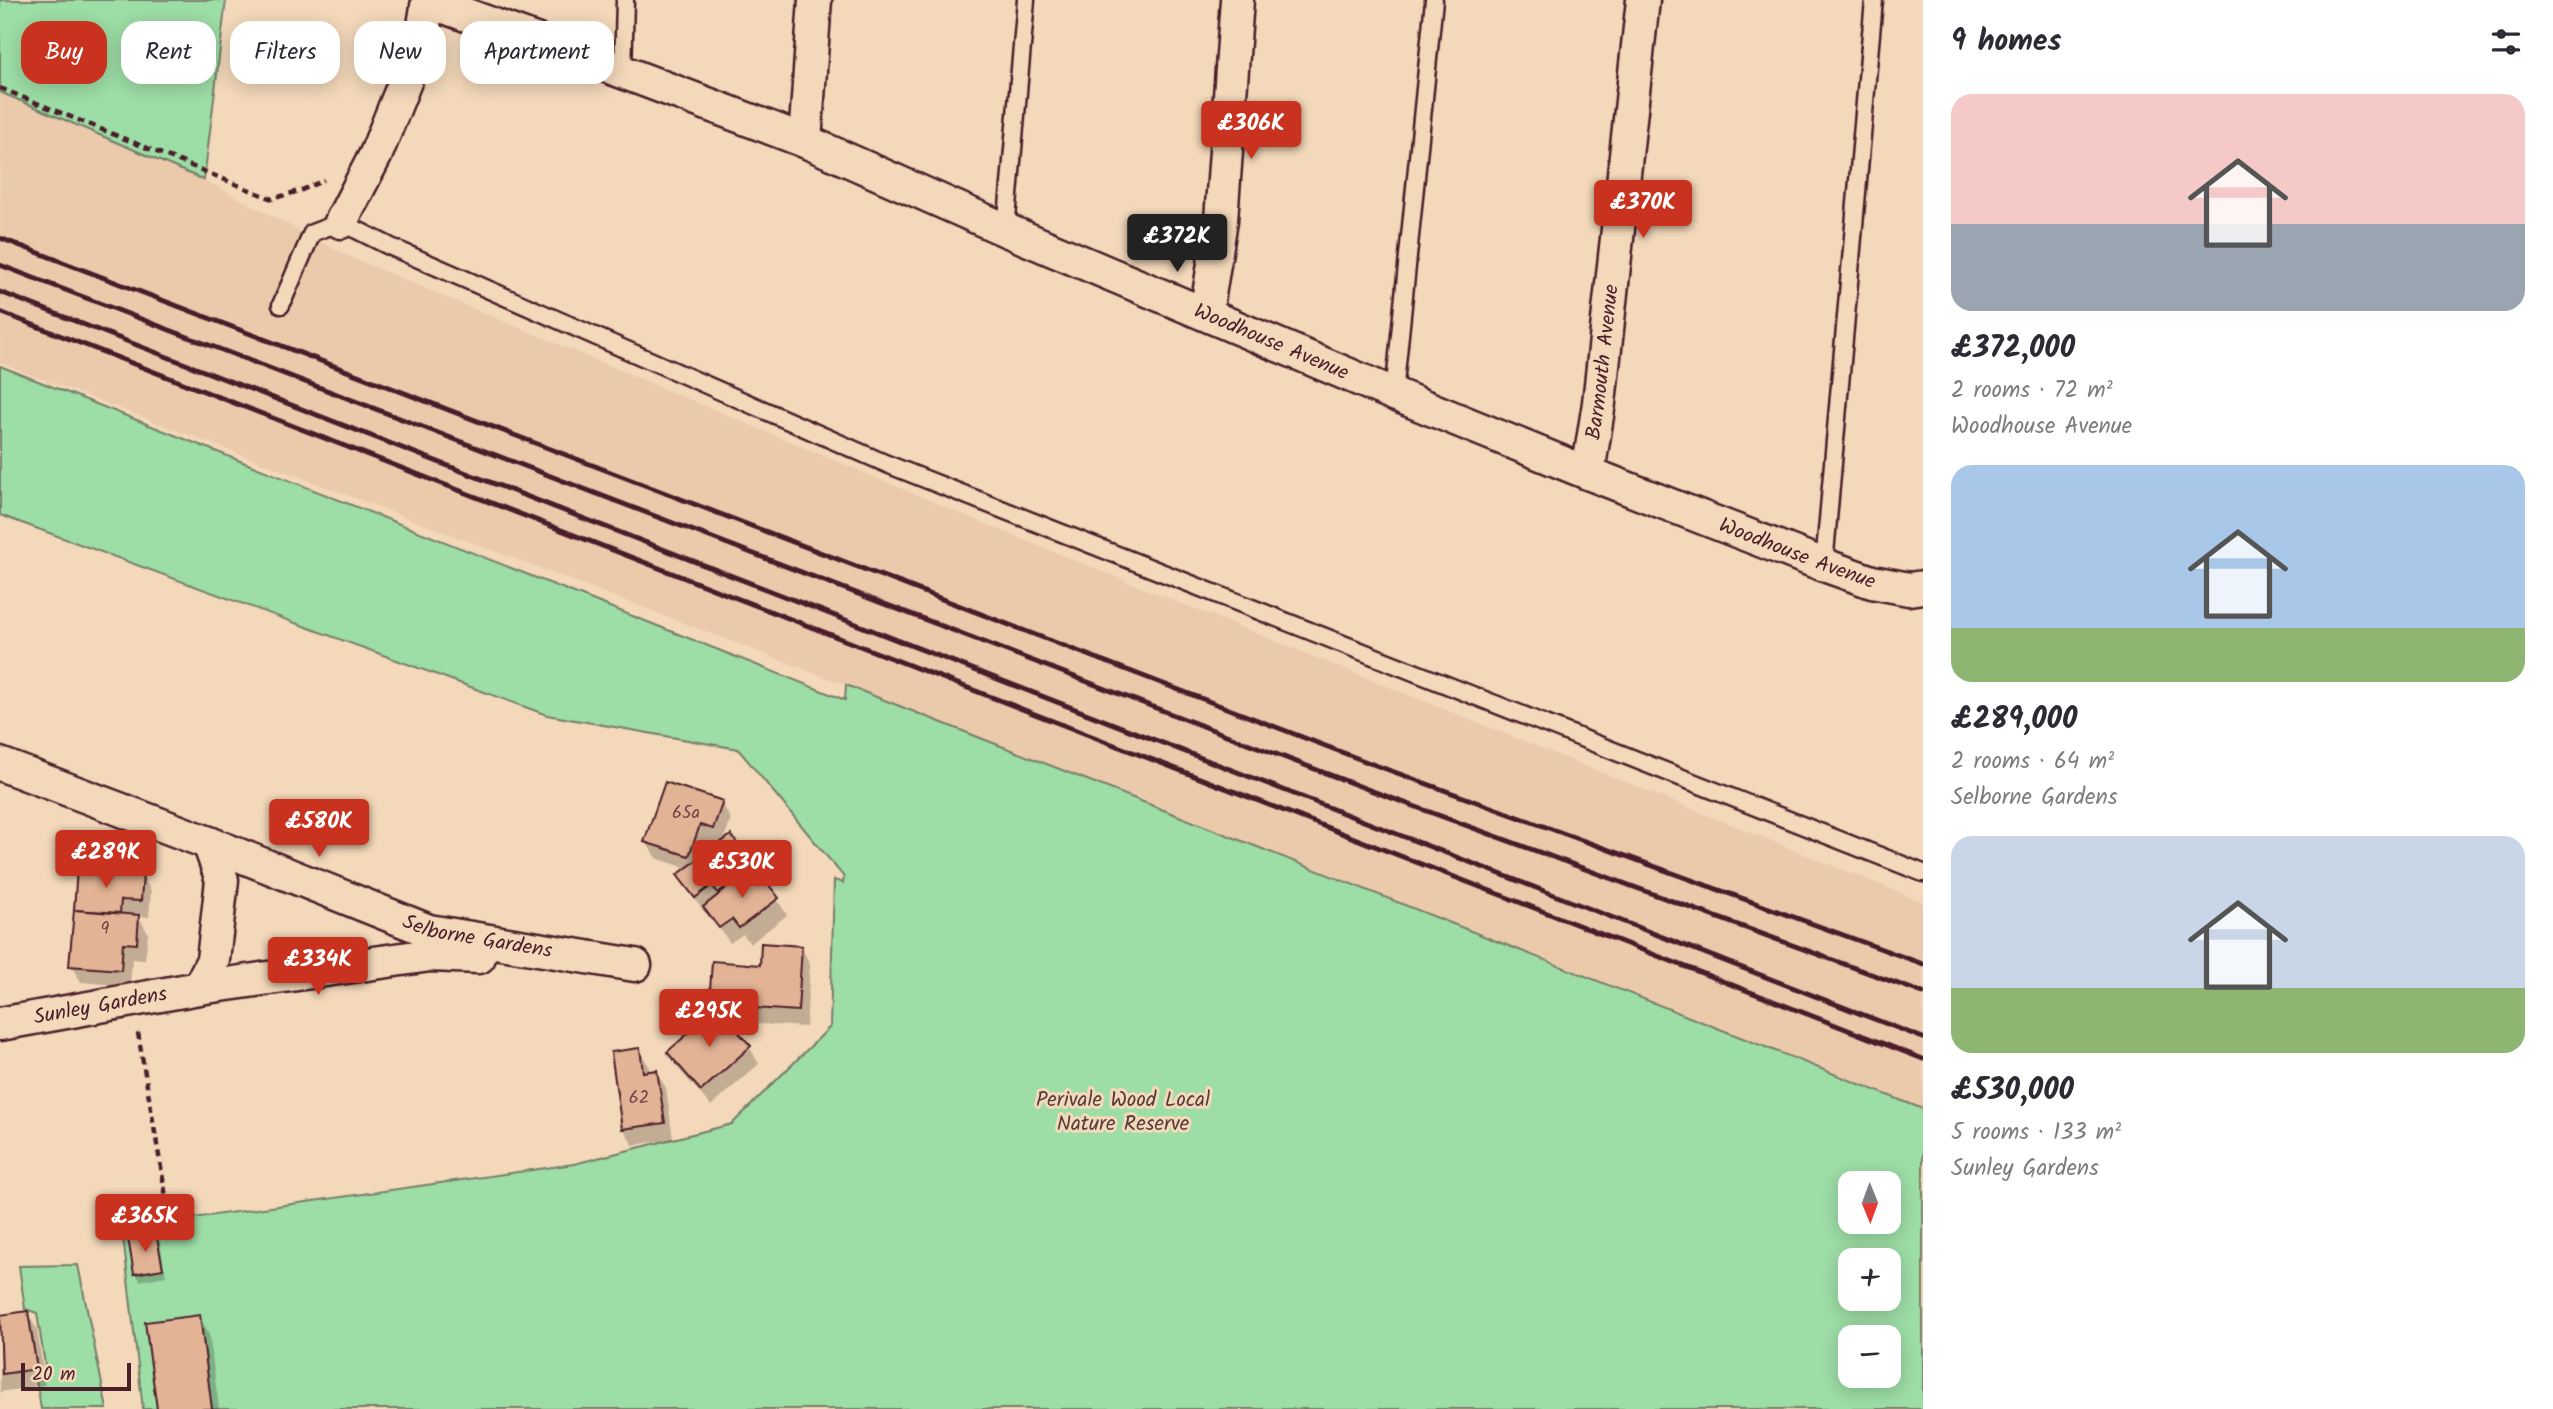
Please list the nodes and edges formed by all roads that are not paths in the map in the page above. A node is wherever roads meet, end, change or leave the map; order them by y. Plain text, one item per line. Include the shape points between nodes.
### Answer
1 (625, 0) edge
2 (815, 0) edge
3 (1026, 0) edge
4 (1237, 0) edge
5 (1434, 0) edge
6 (1643, 0) edge
7 (1874, 0) edge
8 (428, 1) edge
9 (623, 72) junction
10 (805, 141) junction
11 (341, 222) junction
12 (1006, 230) junction
13 (281, 305) dead end
14 (1206, 314) junction
15 (1394, 394) junction
16 (1588, 473) junction
17 (1824, 565) junction
18 (1923, 587) edge
19 (0, 764) edge
20 (209, 843) junction
21 (1923, 873) edge
22 (635, 965) joint
23 (199, 988) junction
24 (0, 1024) edge

1 - 9 lane
2 - 10 street
3 - 12 lane
4 - 14 street via 1221,220
5 - 15 lane
6 - 16 street, Barmouth Avenue
7 - 17 lane
8 - 9 street, Woodhouse Avenue
8 - 11 street via 422,40 376,154
9 - 10 street, Woodhouse Avenue
10 - 12 street, Woodhouse Avenue
11 - 13 lane via 312,233
11 - 21 lane via 887,464
12 - 14 street, Woodhouse Avenue
14 - 15 street, Woodhouse Avenue
15 - 16 street, Woodhouse Avenue
16 - 17 street, Woodhouse Avenue
17 - 18 street, Woodhouse Avenue via 1872,582
19 - 20 street, Selborne Gardens
20 - 22 street, Selborne Gardens via 429,931
20 - 23 street via 222,880 213,960
22 - 23 street, Sunley Gardens via 429,955
23 - 24 street, Sunley Gardens

